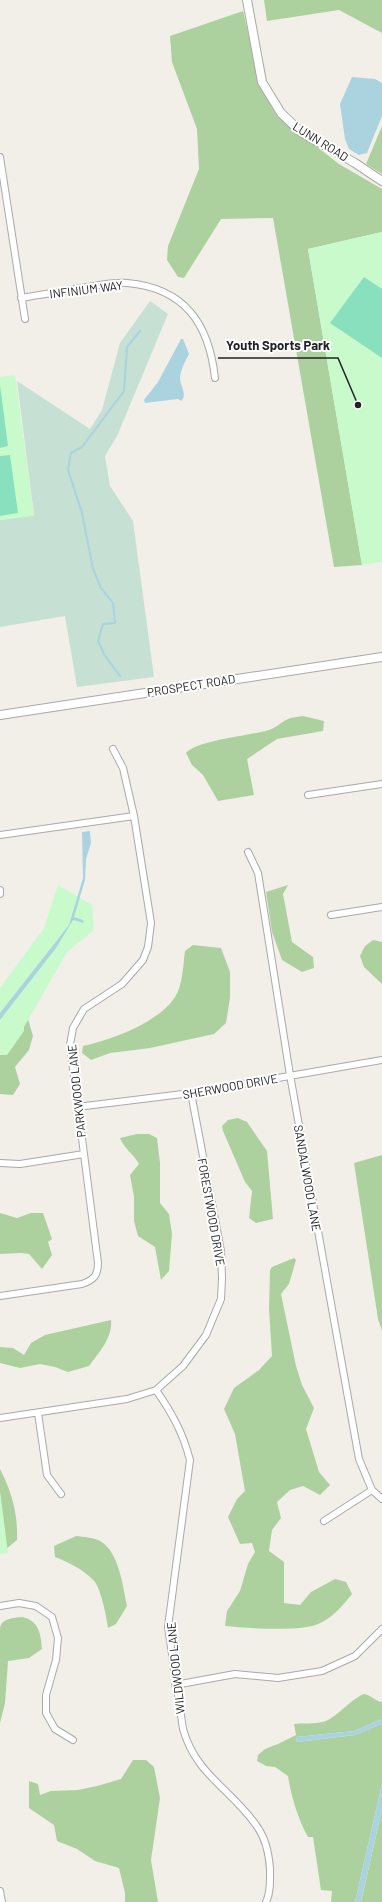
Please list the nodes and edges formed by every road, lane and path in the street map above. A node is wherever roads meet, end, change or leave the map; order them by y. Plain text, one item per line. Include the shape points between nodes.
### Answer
1 (247, 0) edge
2 (0, 157) edge
3 (382, 181) edge
4 (21, 298) junction
5 (25, 319) dead end
6 (215, 378) dead end
7 (382, 657) edge
8 (0, 715) edge
9 (113, 749) dead end
10 (382, 784) edge
11 (308, 795) dead end
12 (134, 816) junction
13 (0, 835) edge
14 (248, 852) dead end
15 (0, 890) edge
16 (0, 894) edge
17 (382, 907) edge
18 (331, 915) dead end
19 (382, 1060) edge
20 (290, 1075) junction
21 (191, 1093) junction
22 (77, 1108) junction
23 (84, 1154) junction
24 (0, 1163) edge
25 (0, 1296) edge
26 (156, 1390) junction
27 (38, 1413) junction
28 (0, 1418) edge
29 (372, 1490) junction
30 (61, 1494) dead end
31 (382, 1499) edge
32 (324, 1521) dead end
33 (0, 1606) edge
34 (382, 1629) edge
35 (175, 1685) junction
36 (73, 1740) dead end
37 (0, 1891) edge
38 (2, 1902) edge
39 (266, 1902) edge

1 - 3 street, LUNN ROAD via 262,82 280,113 301,132
2 - 4 street
4 - 5 street
4 - 6 street, INFINIUM WAY via 120,283 156,289 185,306 199,322 211,352
7 - 8 street, PROSPECT ROAD
9 - 12 street, PARKWOOD LANE via 123,768
10 - 11 street
12 - 13 street
12 - 22 street, PARKWOOD LANE via 151,923 148,947 134,972 122,984 84,1009 73,1028 70,1045
14 - 20 street, SANDALWOOD LANE via 258,873
15 - 16 street
17 - 18 street
19 - 20 street, SHERWOOD DRIVE
20 - 21 street, SHERWOOD DRIVE
20 - 29 street, SANDALWOOD LANE via 359,1459
21 - 22 street, SHERWOOD DRIVE
21 - 26 street, FORESTWOOD DRIVE via 221,1250 221,1299 206,1335 183,1366
22 - 23 street, PARKWOOD LANE
23 - 24 street via 20,1164
23 - 25 street, PARKWOOD LANE via 98,1272 91,1281 82,1284
26 - 27 street, FORESTWOOD DRIVE via 127,1399
26 - 35 street, WILDWOOD LANE via 173,1415 190,1460 168,1627
27 - 28 street, FORESTWOOD DRIVE
27 - 30 street via 47,1475
29 - 31 street, SANDALWOOD LANE
29 - 32 street
33 - 36 street via 19,1603 36,1606 52,1617 58,1638 56,1660 46,1695 46,1713 55,1729
34 - 35 street via 355,1656 322,1671 278,1678 236,1674
35 - 39 street, WILDWOOD LANE via 187,1745 208,1775 257,1825 265,1844 270,1880
37 - 38 street

